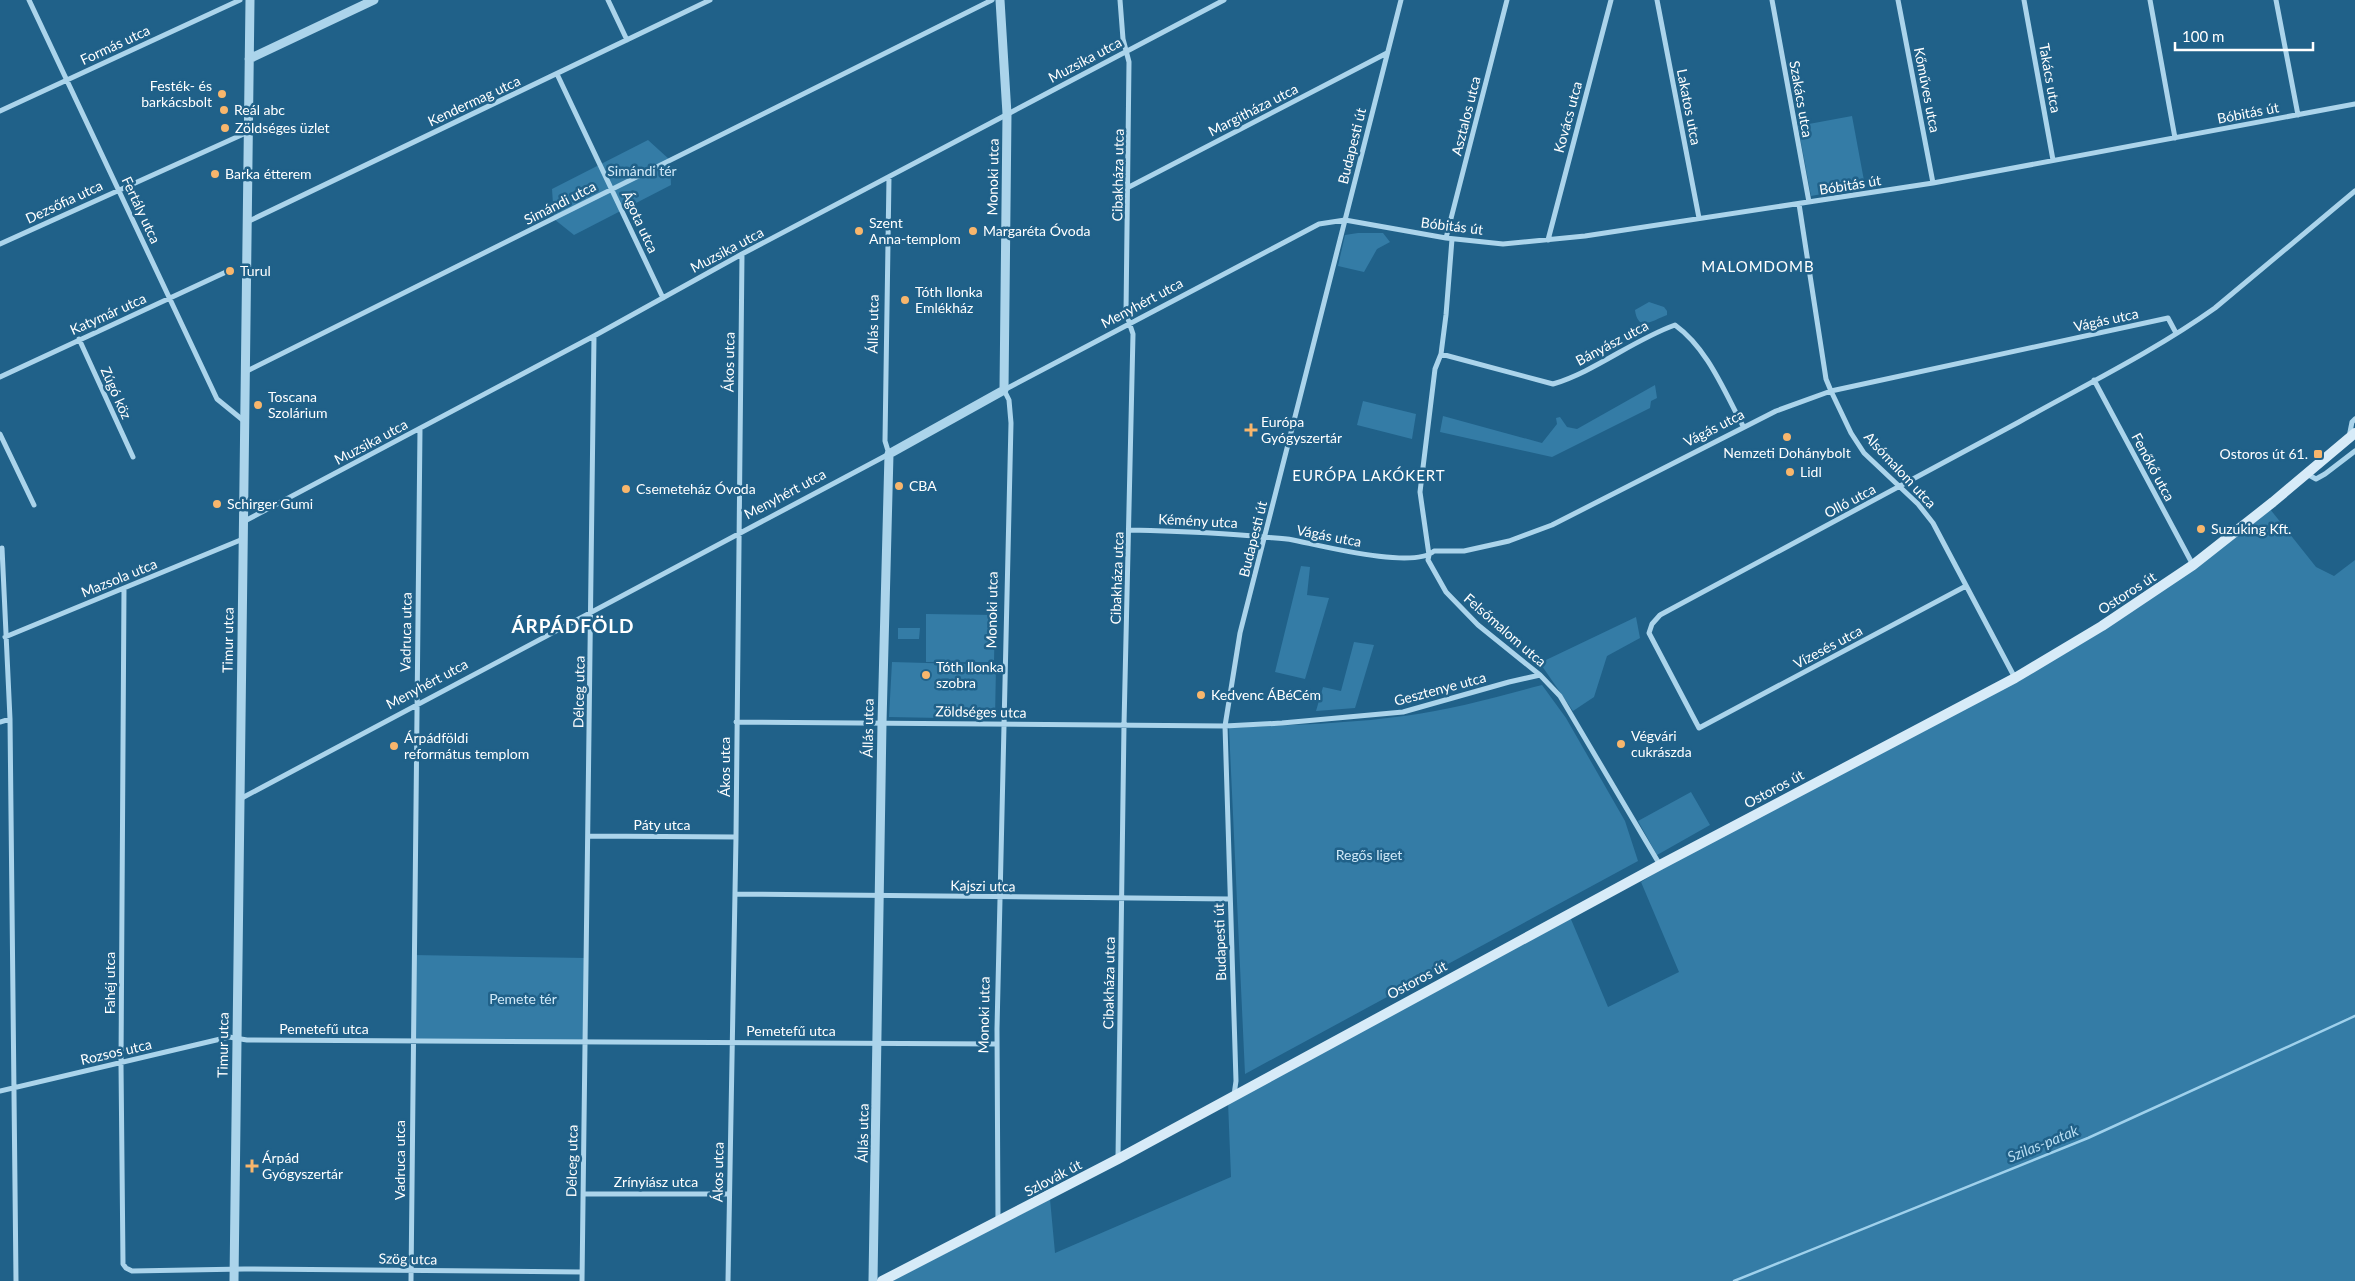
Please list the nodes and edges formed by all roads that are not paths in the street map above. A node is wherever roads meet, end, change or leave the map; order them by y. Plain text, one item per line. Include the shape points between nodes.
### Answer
1 (29, 0) edge
2 (240, 0) edge
3 (250, 0) edge
4 (374, 0) edge
5 (608, 0) edge
6 (710, 0) edge
7 (992, 0) edge
8 (1000, 0) edge
9 (1120, 0) edge
10 (1224, 0) edge
11 (1401, 0) edge
12 (1507, 0) edge
13 (1611, 0) edge
14 (1657, 0) edge
15 (1772, 0) edge
16 (1898, 0) edge
17 (2024, 0) edge
18 (2150, 0) edge
19 (2276, 0) edge
20 (627, 40) junction
21 (1126, 52) junction
22 (1387, 53) junction
23 (249, 59) junction
24 (557, 74) junction
25 (67, 80) junction
26 (2355, 104) edge
27 (0, 111) edge
28 (1007, 114) junction
29 (2298, 115) junction
30 (248, 132) junction
31 (2176, 138) junction
32 (2053, 160) junction
33 (889, 177) junction
34 (1933, 183) junction
35 (1129, 187) junction
36 (119, 188) junction
37 (612, 190) junction
38 (2355, 191) edge
39 (1809, 202) junction
40 (1799, 204) junction
41 (1699, 218) junction
42 (1344, 220) junction
43 (247, 222) junction
44 (1449, 238) junction
45 (1548, 240) junction
46 (0, 244) edge
47 (742, 254) junction
48 (226, 272) dead end
49 (663, 298) junction
50 (170, 299) junction
51 (1129, 325) junction
52 (2176, 333) junction
53 (594, 336) junction
54 (79, 339) junction
55 (1440, 354) junction
56 (245, 372) junction
57 (0, 377) edge
58 (2094, 380) junction
59 (1004, 390) junction
60 (1830, 391) junction
61 (2355, 419) edge
62 (244, 421) junction
63 (1743, 426) junction
64 (420, 429) junction
65 (0, 434) edge
66 (2352, 436) edge
67 (2355, 451) edge
68 (889, 454) junction
69 (133, 457) dead end
70 (2306, 474) junction
71 (1900, 487) junction
72 (34, 505) dead end
73 (243, 522) junction
74 (1130, 530) junction
75 (738, 534) junction
76 (1265, 538) junction
77 (242, 540) junction
78 (2, 548) dead end
79 (1429, 555) junction
80 (2192, 565) junction
81 (1966, 586) junction
82 (124, 588) junction
83 (591, 613) junction
84 (5, 637) junction
85 (1540, 675) junction
86 (2015, 678) junction
87 (416, 705) junction
88 (10, 718) junction
89 (0, 722) edge
90 (736, 722) junction
91 (882, 723) junction
92 (1004, 724) junction
93 (1124, 725) junction
94 (1225, 726) junction
95 (1700, 728) joint
96 (240, 799) junction
97 (589, 836) junction
98 (736, 837) junction
99 (1660, 865) junction
100 (735, 894) junction
101 (880, 895) junction
102 (1121, 897) junction
103 (1000, 898) junction
104 (1230, 899) junction
105 (236, 1038) junction
106 (412, 1040) junction
107 (585, 1042) junction
108 (878, 1042) junction
109 (732, 1043) junction
110 (997, 1044) junction
111 (121, 1064) junction
112 (14, 1086) junction
113 (0, 1091) edge
114 (1234, 1095) junction
115 (1118, 1159) junction
116 (583, 1194) junction
117 (729, 1194) junction
118 (998, 1222) junction
119 (234, 1270) junction
120 (411, 1270) junction
121 (582, 1272) junction
122 (16, 1281) edge
123 (234, 1281) edge
124 (411, 1281) edge
125 (582, 1281) edge
126 (728, 1281) edge
127 (873, 1281) edge
128 (882, 1281) edge

1 - 25 street, Fertály utca
2 - 25 street, Formás utca
3 - 23 street, Timur utca
4 - 23 street
5 - 20 street
6 - 20 street, Kendermag utca
7 - 37 street, Simándi utca
8 - 28 street, Monoki utca
9 - 21 street, Cibakháza utca
10 - 21 street, Muzsika utca
11 - 22 street, Budapesti út
12 - 44 street, Asztalos utca
13 - 45 street, Kovács utca
14 - 41 street, Lakatos utca
15 - 39 street, Szakács utca
16 - 34 street, Kőműves utca
17 - 32 street, Takács utca
18 - 31 street
19 - 29 street
20 - 24 street, Kendermag utca
21 - 28 street, Muzsika utca
21 - 35 street, Cibakháza utca via 1130,62
22 - 35 street, Margitháza utca
22 - 42 street, Budapesti út
23 - 30 street, Timur utca
24 - 37 street, Ágota utca
24 - 43 street, Kendermag utca
25 - 27 street, Formás utca
25 - 36 street, Fertály utca
26 - 29 street, Bóbitás út
28 - 33 street, Muzsika utca
28 - 59 street, Monoki utca
29 - 31 street, Bóbitás út
30 - 36 street, Dezsőfia utca
30 - 43 street, Timur utca
31 - 32 street, Bóbitás út
32 - 34 street, Bóbitás út
33 - 47 street, Muzsika utca
33 - 68 street, Állás utca via 885,441
34 - 39 street, Bóbitás út
35 - 51 street, Cibakháza utca via 1126,313
36 - 46 street, Dezsőfia utca
36 - 50 street, Fertály utca
37 - 49 street, Ágota utca
37 - 56 street, Simándi utca
38 - 52 street via 2215,308
39 - 40 street, Bóbitás út
40 - 41 street, Bóbitás út
40 - 60 street, Alsómalom utca
41 - 45 street, Bóbitás út
42 - 44 street, Bóbitás út
42 - 51 street, Menyhért utca via 1319,224
42 - 76 street, Budapesti út
43 - 56 street, Timur utca
44 - 45 street, Bóbitás út via 1502,244
44 - 55 street, Felsőmalom utca via 1446,315
47 - 49 street, Muzsika utca
47 - 75 street, Ákos utca
48 - 50 street, Katymár utca
49 - 53 street, Muzsika utca
50 - 54 street, Katymár utca
50 - 62 street, Fertály utca via 217,399
51 - 59 street, Menyhért utca
51 - 74 street, Cibakháza utca via 1134,334
52 - 58 street
52 - 60 street, Vágás utca via 2168,318
53 - 64 street, Muzsika utca
53 - 83 street, Délceg utca
54 - 57 street, Katymár utca
54 - 69 street, Zúgó köz
55 - 63 street, Bányász utca via 1553,384 1568,380 1675,324 1689,335 1704,356
55 - 79 street, Felsőmalom utca via 1435,369 1420,484
56 - 62 street, Timur utca
58 - 71 street, Olló utca
58 - 80 street, Fenőkő utca
59 - 68 street, Menyhért utca
59 - 92 street, Monoki utca via 1011,423
60 - 63 street, Vágás utca
60 - 71 street, Alsómalom utca via 1864,453
61 - 66 street, Ostoros út
62 - 73 street, Timur utca
63 - 79 street, Vágás utca via 1552,525 1509,541 1464,551 1434,550
64 - 73 street, Muzsika utca
64 - 87 street, Vadruca utca
65 - 72 street
66 - 70 main road, Ostoros út
67 - 70 street via 2316,479
68 - 75 street, Menyhért utca
68 - 91 street, Állás utca
70 - 80 main road, Ostoros út
71 - 81 street, Alsómalom utca via 1933,523
71 - 95 street, Olló utca via 1660,616 1652,624 1649,633
73 - 77 street, Timur utca
74 - 76 street, Kémény utca via 1226,532
74 - 93 street, Cibakháza utca
75 - 83 street, Menyhért utca
75 - 90 street, Ákos utca
76 - 79 street, Vágás utca via 1291,539 1367,555 1404,558
76 - 94 street, Budapesti út via 1240,633
77 - 82 street, Mazsola utca
77 - 96 street, Timur utca
78 - 84 street
79 - 85 street, Felsőmalom utca via 1428,560 1446,592 1478,625
80 - 86 main road, Ostoros út via 2102,626
81 - 86 street, Alsómalom utca
81 - 95 street, Vízesés utca
82 - 84 street, Mazsola utca
82 - 111 street, Fahéj utca
83 - 87 street, Menyhért utca
83 - 97 street, Délceg utca
84 - 88 street
85 - 94 street, Gesztenye utca via 1403,712
85 - 99 street, Felsőmalom utca via 1572,715
86 - 99 main road, Ostoros út
87 - 96 street, Menyhért utca
87 - 106 street, Vadruca utca
88 - 89 street
88 - 112 street
90 - 91 street, Zöldséges utca
90 - 98 street, Ákos utca
91 - 92 street, Zöldséges utca
91 - 101 street, Állás utca
92 - 93 street, Zöldséges utca
92 - 103 street, Monoki utca
93 - 94 street, Zöldséges utca
93 - 102 street, Cibakháza utca
94 - 104 street, Budapesti út
96 - 105 street, Timur utca
97 - 98 street, Páty utca
97 - 107 street, Délceg utca
98 - 100 street, Ákos utca
99 - 114 main road, Ostoros út
100 - 101 street, Kajszi utca
100 - 109 street, Ákos utca
101 - 103 street, Kajszi utca
101 - 108 street, Állás utca
102 - 103 street, Kajszi utca
102 - 104 street, Kajszi utca
102 - 115 street, Cibakháza utca
103 - 110 street, Monoki utca
104 - 114 street, Budapesti út
105 - 106 street, Pemetefű utca
105 - 111 street, Rozsos utca via 202,1043
105 - 119 street, Timur utca
106 - 107 street
106 - 120 street, Vadruca utca
107 - 109 street, Pemetefű utca
107 - 116 street, Délceg utca
108 - 109 street, Pemetefű utca
108 - 110 street, Pemetefű utca
108 - 127 street, Állás utca
109 - 117 street, Ákos utca
110 - 118 street, Monoki utca
111 - 112 street, Rozsos utca
111 - 119 street, Fahéj utca via 126,1268 132,1271
112 - 113 street, Rozsos utca
112 - 122 street
114 - 115 main road, Szlovák út
115 - 118 main road, Szlovák út
116 - 117 street, Zrínyiász utca
116 - 121 street, Délceg utca
117 - 126 street, Ákos utca
118 - 128 main road, Szlovák út
119 - 120 street, Szög utca
119 - 123 street, Timur utca
120 - 121 street, Szög utca
120 - 124 street, Vadruca utca
121 - 125 street, Délceg utca

